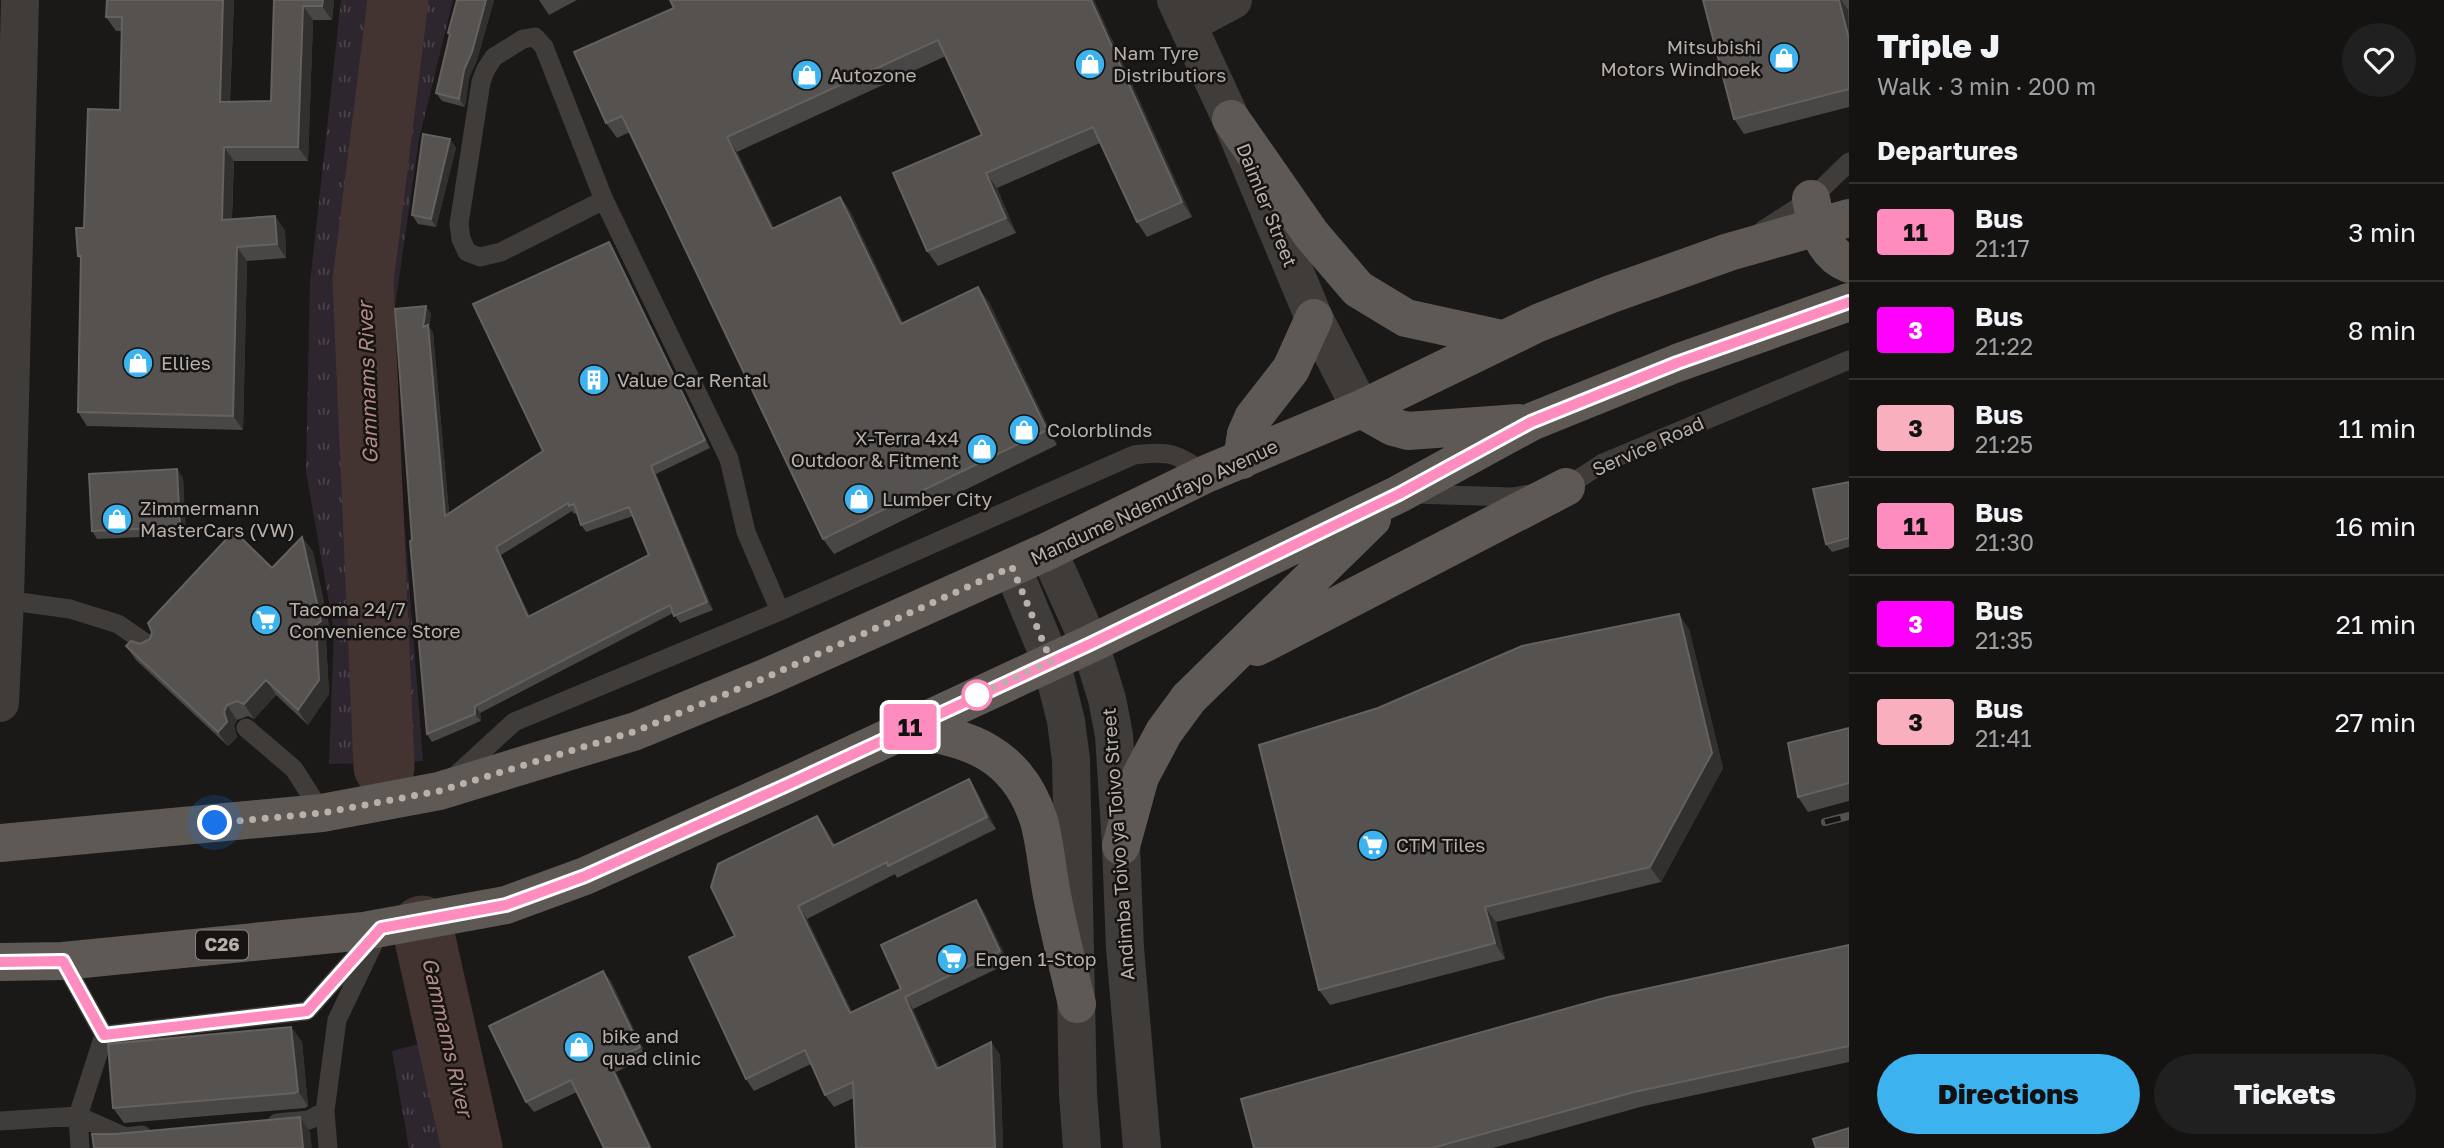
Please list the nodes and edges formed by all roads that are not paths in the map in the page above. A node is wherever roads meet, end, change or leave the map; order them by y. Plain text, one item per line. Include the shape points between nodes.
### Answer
1 (20, 0) edge
2 (1233, 0) edge
3 (1182, 12) edge
4 (1231, 119) junction
5 (1849, 162) edge
6 (604, 200) junction
7 (7, 204) edge
8 (1826, 214) edge
9 (1849, 264) edge
10 (1849, 302) edge
11 (1314, 318) junction
12 (1502, 339) junction
13 (1849, 360) edge
14 (1361, 409) junction
15 (1531, 422) junction
16 (1242, 460) junction
17 (1206, 474) junction
18 (1566, 487) junction
19 (1399, 494) junction
20 (1048, 551) junction
21 (1012, 567) junction
22 (5, 600) junction
23 (780, 611) junction
24 (1090, 644) junction
25 (150, 646) edge
26 (1051, 661) junction
27 (1219, 666) junction
28 (0, 703) edge
29 (246, 727) edge
30 (904, 729) junction
31 (439, 791) junction
32 (322, 813) junction
33 (0, 843) edge
34 (1121, 846) junction
35 (381, 928) junction
36 (63, 961) junction
37 (0, 962) edge
38 (1077, 1004) junction
39 (104, 1035) junction
40 (325, 1111) junction
41 (78, 1116) junction
42 (0, 1121) edge
43 (257, 1125) edge
44 (165, 1133) edge
45 (80, 1148) edge
46 (328, 1148) edge
47 (1082, 1148) edge
48 (1142, 1148) edge

1 - 7 street
2 - 3 street
3 - 4 street, Daimler Street
4 - 11 street, Daimler Street
4 - 12 main road via 1311,234 1359,289 1406,318
5 - 8 lane
6 - 6 lane via 544,47 535,37 523,39 494,57 481,82 459,224 467,252 480,257 501,252
6 - 23 lane via 729,459 747,533
7 - 22 street
8 - 9 main road via 1828,248
8 - 12 main road, Mandume Ndemufayo Avenue
10 - 15 main road, C26 via 1677,363
11 - 14 street, Daimler Street
11 - 16 main road via 1291,369 1253,418
12 - 14 main road, Mandume Ndemufayo Avenue
13 - 18 lane, Service Road via 1602,463
14 - 15 main road via 1408,431
14 - 16 main road, Mandume Ndemufayo Avenue
15 - 19 main road, C26
16 - 17 main road, Mandume Ndemufayo Avenue
17 - 20 main road, Mandume Ndemufayo Avenue
17 - 23 lane via 1181,457 1159,452 1134,455
18 - 19 lane, Service Road via 1513,497
18 - 27 main road
19 - 24 main road, C26
19 - 27 main road
20 - 21 main road, Mandume Ndemufayo Avenue
20 - 24 street, Andimba Toivo ya Toivo Street
21 - 26 street
21 - 31 main road, Mandume Ndemufayo Avenue via 636,731
22 - 25 lane via 70,609 118,624
22 - 28 street
23 - 31 lane via 514,722
24 - 26 main road, C26
24 - 34 street, Andimba Toivo ya Toivo Street via 1114,735
26 - 30 main road, C26
26 - 38 street via 1072,760
27 - 34 main road via 1164,732 1140,777
29 - 32 lane via 294,769
30 - 35 main road, C26 via 585,876 506,905
30 - 38 main road via 941,733 972,744 1003,762 1024,786 1039,822
31 - 32 main road, Mandume Ndemufayo Avenue
32 - 33 main road, Mandume Ndemufayo Avenue
34 - 48 street, Andimba Toivo ya Toivo Street
35 - 36 main road, C26
35 - 39 lane via 307,1011
35 - 40 lane via 337,1020
36 - 37 main road, C26
36 - 39 lane
38 - 47 street
39 - 41 lane
40 - 43 lane via 309,1120
40 - 46 lane
41 - 42 lane
41 - 44 lane via 125,1137
41 - 45 lane

